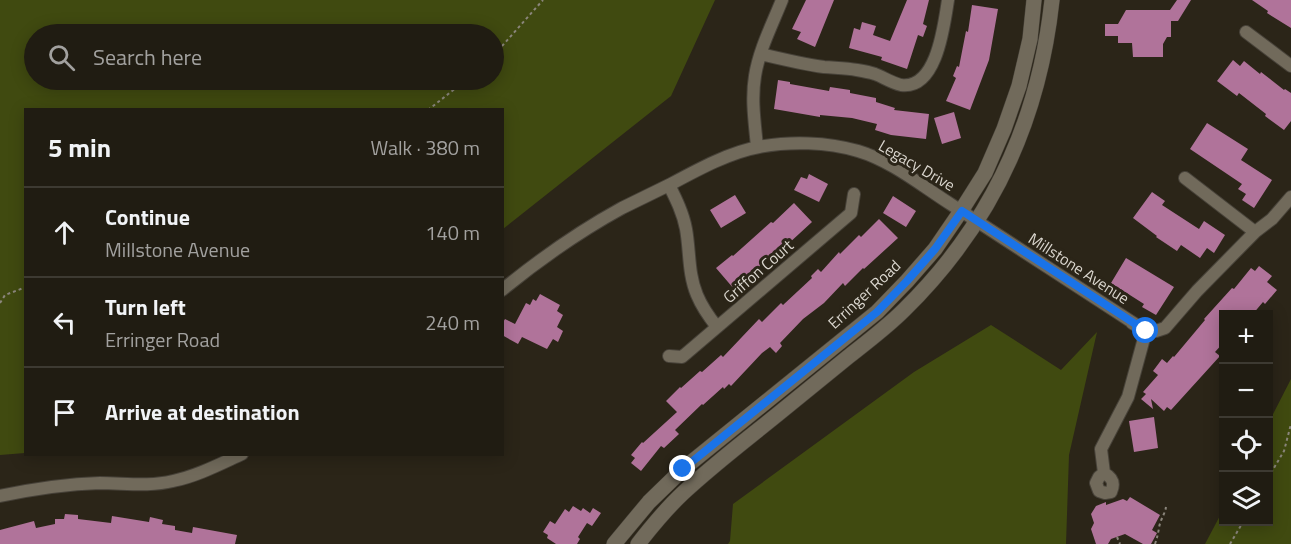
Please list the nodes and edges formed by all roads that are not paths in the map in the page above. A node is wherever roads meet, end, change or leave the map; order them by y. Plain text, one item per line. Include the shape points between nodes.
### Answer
1 (782, 0) edge
2 (948, 0) edge
3 (1034, 0) edge
4 (1052, 0) edge
5 (1246, 32) dead end
6 (761, 54) junction
7 (1291, 66) edge
8 (757, 147) junction
9 (1185, 178) dead end
10 (669, 184) junction
11 (854, 194) dead end
12 (1291, 197) edge
13 (962, 211) junction
14 (977, 221) junction
15 (1255, 232) junction
16 (504, 288) edge
17 (1137, 326) junction
18 (717, 327) junction
19 (669, 356) dead end
20 (237, 456) edge
21 (1104, 473) dead end
22 (0, 496) edge
23 (614, 544) edge
24 (638, 544) edge

1 - 6 street
2 - 6 street via 931,68 911,85 900,85 873,73
3 - 13 main road, Erringer Road via 1019,86 985,173
4 - 14 main road via 1044,58 1029,113 1003,176
5 - 7 street
6 - 8 street via 753,97
8 - 10 street, Legacy Drive
8 - 13 street, Legacy Drive via 810,144 858,151 888,164
9 - 15 street
10 - 16 street, Legacy Drive via 575,237
10 - 18 street via 686,229 697,295
11 - 18 street, Griffon Court via 851,213
12 - 15 street
13 - 14 street, Legacy Drive
13 - 23 main road, Erringer Road via 935,249 877,312 683,469
14 - 17 street, Millstone Avenue
14 - 24 main road via 942,270 903,312 682,493
15 - 17 street via 1165,328 1156,331
17 - 21 street via 1128,398 1101,449
18 - 19 street, Griffon Court via 682,357
20 - 22 street via 174,481 59,486

